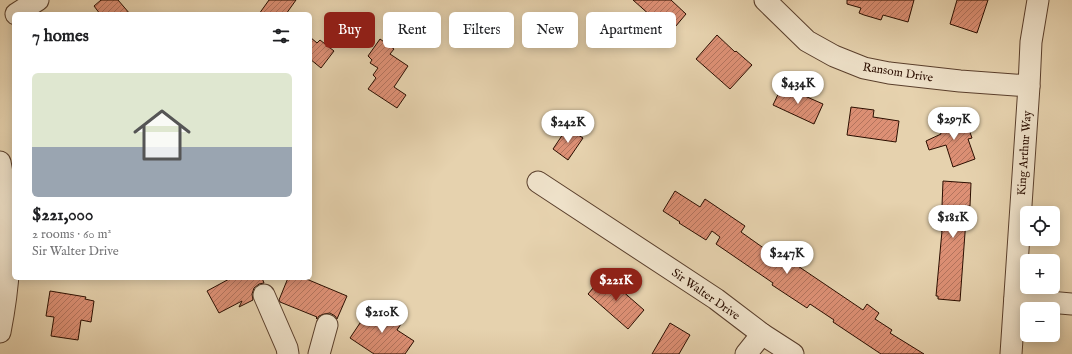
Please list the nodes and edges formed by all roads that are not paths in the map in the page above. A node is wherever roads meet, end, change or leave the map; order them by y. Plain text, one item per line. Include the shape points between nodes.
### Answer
1 (38, 0) edge
2 (765, 0) edge
3 (1038, 0) edge
4 (20, 12) edge
5 (12, 16) edge
6 (0, 22) edge
7 (1029, 86) junction
8 (0, 162) edge
9 (538, 182) dead end
10 (264, 295) dead end
11 (1015, 299) junction
12 (1072, 304) edge
13 (327, 325) dead end
14 (0, 332) edge
15 (762, 334) junction
16 (288, 354) edge
17 (319, 354) edge
18 (746, 354) edge
19 (794, 354) edge
20 (1011, 354) edge

1 - 4 street
2 - 7 street, Ransom Drive via 807,40 834,56 864,68 960,81
3 - 7 street, King Arthur Way via 1031,42
5 - 6 street
7 - 11 street, King Arthur Way
8 - 14 street via 6,197 10,259 6,303
9 - 15 street, Sir Walter Drive via 716,299
10 - 16 street
11 - 12 street
11 - 20 street, King Arthur Way
13 - 17 street
15 - 18 street
15 - 19 street, Sir Walter Drive

